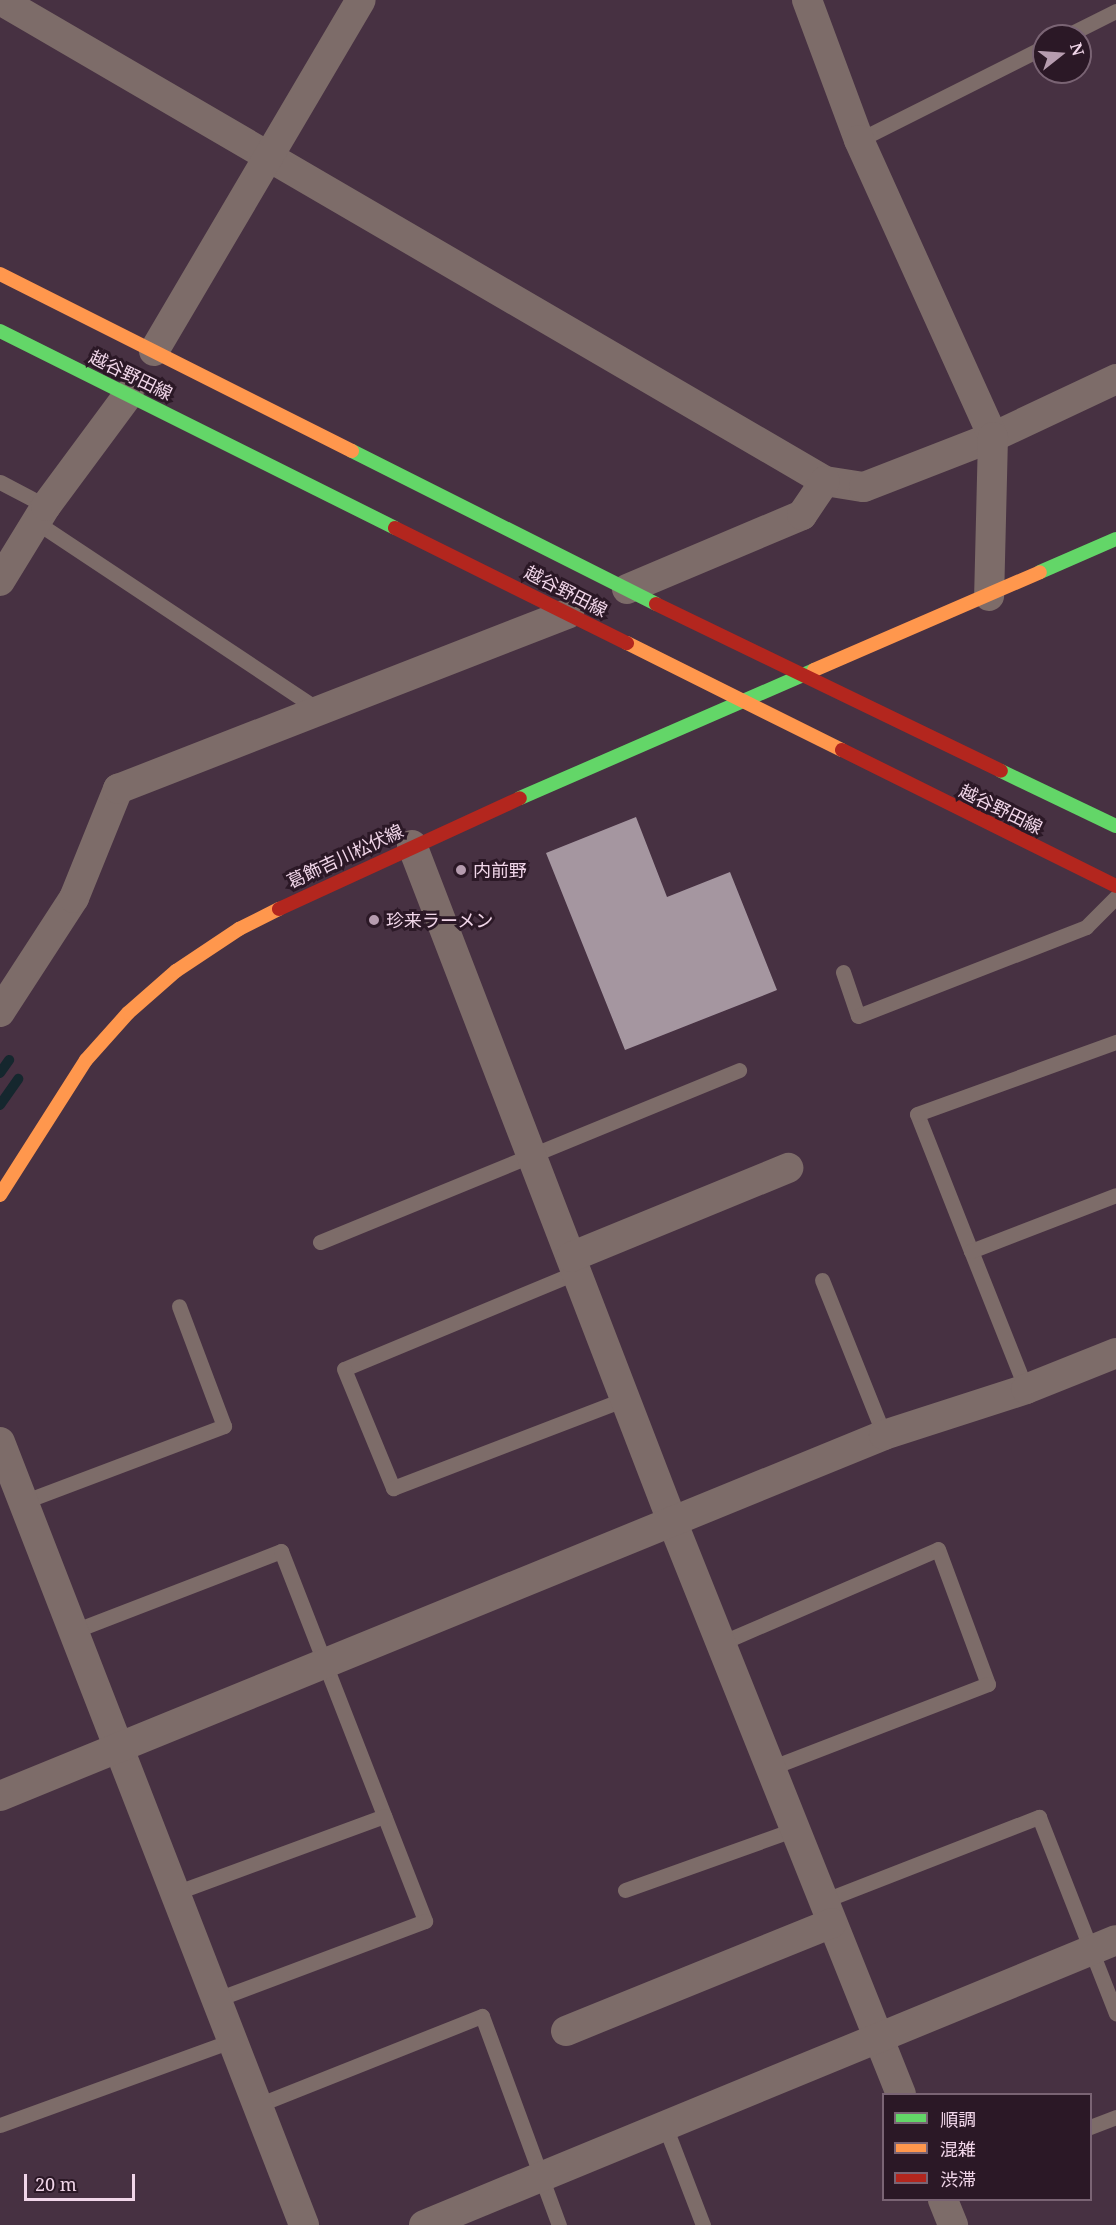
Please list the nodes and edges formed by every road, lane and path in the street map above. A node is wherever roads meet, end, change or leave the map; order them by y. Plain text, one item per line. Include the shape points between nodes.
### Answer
1 (0, 0) edge
2 (361, 0) edge
3 (807, 0) edge
4 (1116, 11) edge
5 (1090, 24) edge
6 (1032, 53) edge
7 (859, 140) junction
8 (270, 155) junction
9 (0, 274) edge
10 (0, 331) edge
11 (154, 351) junction
12 (1116, 379) edge
13 (129, 394) junction
14 (993, 437) junction
15 (0, 482) edge
16 (825, 482) junction
17 (41, 514) junction
18 (1116, 539) edge
19 (0, 581) edge
20 (627, 589) junction
21 (989, 596) junction
22 (569, 613) junction
23 (801, 677) junction
24 (744, 701) junction
25 (320, 711) junction
26 (1116, 826) edge
27 (412, 844) junction
28 (1116, 886) edge
29 (1116, 897) edge
30 (843, 972) dead end
31 (0, 1012) edge
32 (1116, 1042) edge
33 (739, 1070) dead end
34 (531, 1154) junction
35 (788, 1168) dead end
36 (0, 1195) edge
37 (1116, 1195) edge
38 (320, 1242) dead end
39 (971, 1251) junction
40 (574, 1264) junction
41 (822, 1280) dead end
42 (179, 1306) dead end
43 (1116, 1353) edge
44 (1026, 1389) junction
45 (625, 1399) junction
46 (884, 1435) junction
47 (0, 1442) edge
48 (23, 1502) junction
49 (672, 1521) junction
50 (74, 1631) junction
51 (721, 1643) junction
52 (325, 1664) junction
53 (118, 1748) junction
54 (770, 1768) junction
55 (0, 1796) edge
56 (384, 1816) junction
57 (795, 1829) junction
58 (625, 1890) dead end
59 (175, 1893) junction
60 (828, 1912) junction
61 (1103, 1945) edge
62 (217, 2000) junction
63 (1116, 2013) edge
64 (566, 2031) dead end
65 (878, 2038) junction
66 (232, 2040) junction
67 (901, 2093) edge
68 (258, 2105) junction
69 (1116, 2117) edge
70 (0, 2125) edge
71 (665, 2126) junction
72 (1092, 2126) edge
73 (542, 2177) junction
74 (944, 2201) edge
75 (304, 2225) edge
76 (424, 2225) edge
77 (559, 2225) edge
78 (703, 2225) edge
79 (953, 2225) edge

1 - 8 street
2 - 8 street
3 - 7 street
4 - 5 lane
6 - 7 lane
7 - 14 street
8 - 11 street
8 - 16 street
9 - 11 main road, 越谷野田線
10 - 13 main road, 越谷野田線
11 - 20 main road, 越谷野田線
12 - 14 street
13 - 17 street
13 - 22 main road, 越谷野田線
14 - 16 street via 864,487
14 - 21 street
15 - 17 lane
16 - 20 street via 802,515
17 - 19 street
17 - 25 lane
18 - 21 main road
20 - 23 main road, 越谷野田線
21 - 23 main road
22 - 24 main road, 越谷野田線
22 - 25 street
23 - 24 main road, 葛飾吉川松伏線
23 - 26 main road, 越谷野田線
24 - 27 main road, 葛飾吉川松伏線
24 - 28 main road, 越谷野田線
25 - 31 street via 118,789 74,897
27 - 34 street
27 - 36 main road, 葛飾吉川松伏線 via 239,929 176,971 128,1013 86,1060
29 - 30 lane via 1086,927 858,1016
32 - 39 lane via 917,1114
33 - 34 lane
34 - 38 lane
34 - 40 street
35 - 40 street
37 - 39 lane
39 - 44 lane
40 - 45 street
40 - 45 lane via 344,1368 393,1488
41 - 46 lane
42 - 48 lane via 224,1426
43 - 44 street
44 - 46 street
45 - 49 street
46 - 49 street
47 - 48 street
48 - 50 street
49 - 51 street
49 - 52 street
50 - 52 lane via 281,1551
50 - 53 street
51 - 54 street
51 - 54 lane via 938,1549 988,1684
52 - 53 street
52 - 56 lane
53 - 55 street
53 - 59 street
54 - 57 street
56 - 59 lane
56 - 62 lane via 425,1921
57 - 58 lane
57 - 60 street
59 - 62 street
60 - 61 lane via 1039,1816
60 - 64 street
60 - 65 street
61 - 63 lane
61 - 65 street
62 - 66 street
65 - 67 street
65 - 71 street
66 - 68 street
66 - 70 lane
68 - 73 lane via 482,2016
68 - 75 street
69 - 72 lane
71 - 73 street
71 - 78 lane
73 - 76 street
73 - 77 lane
74 - 79 street

